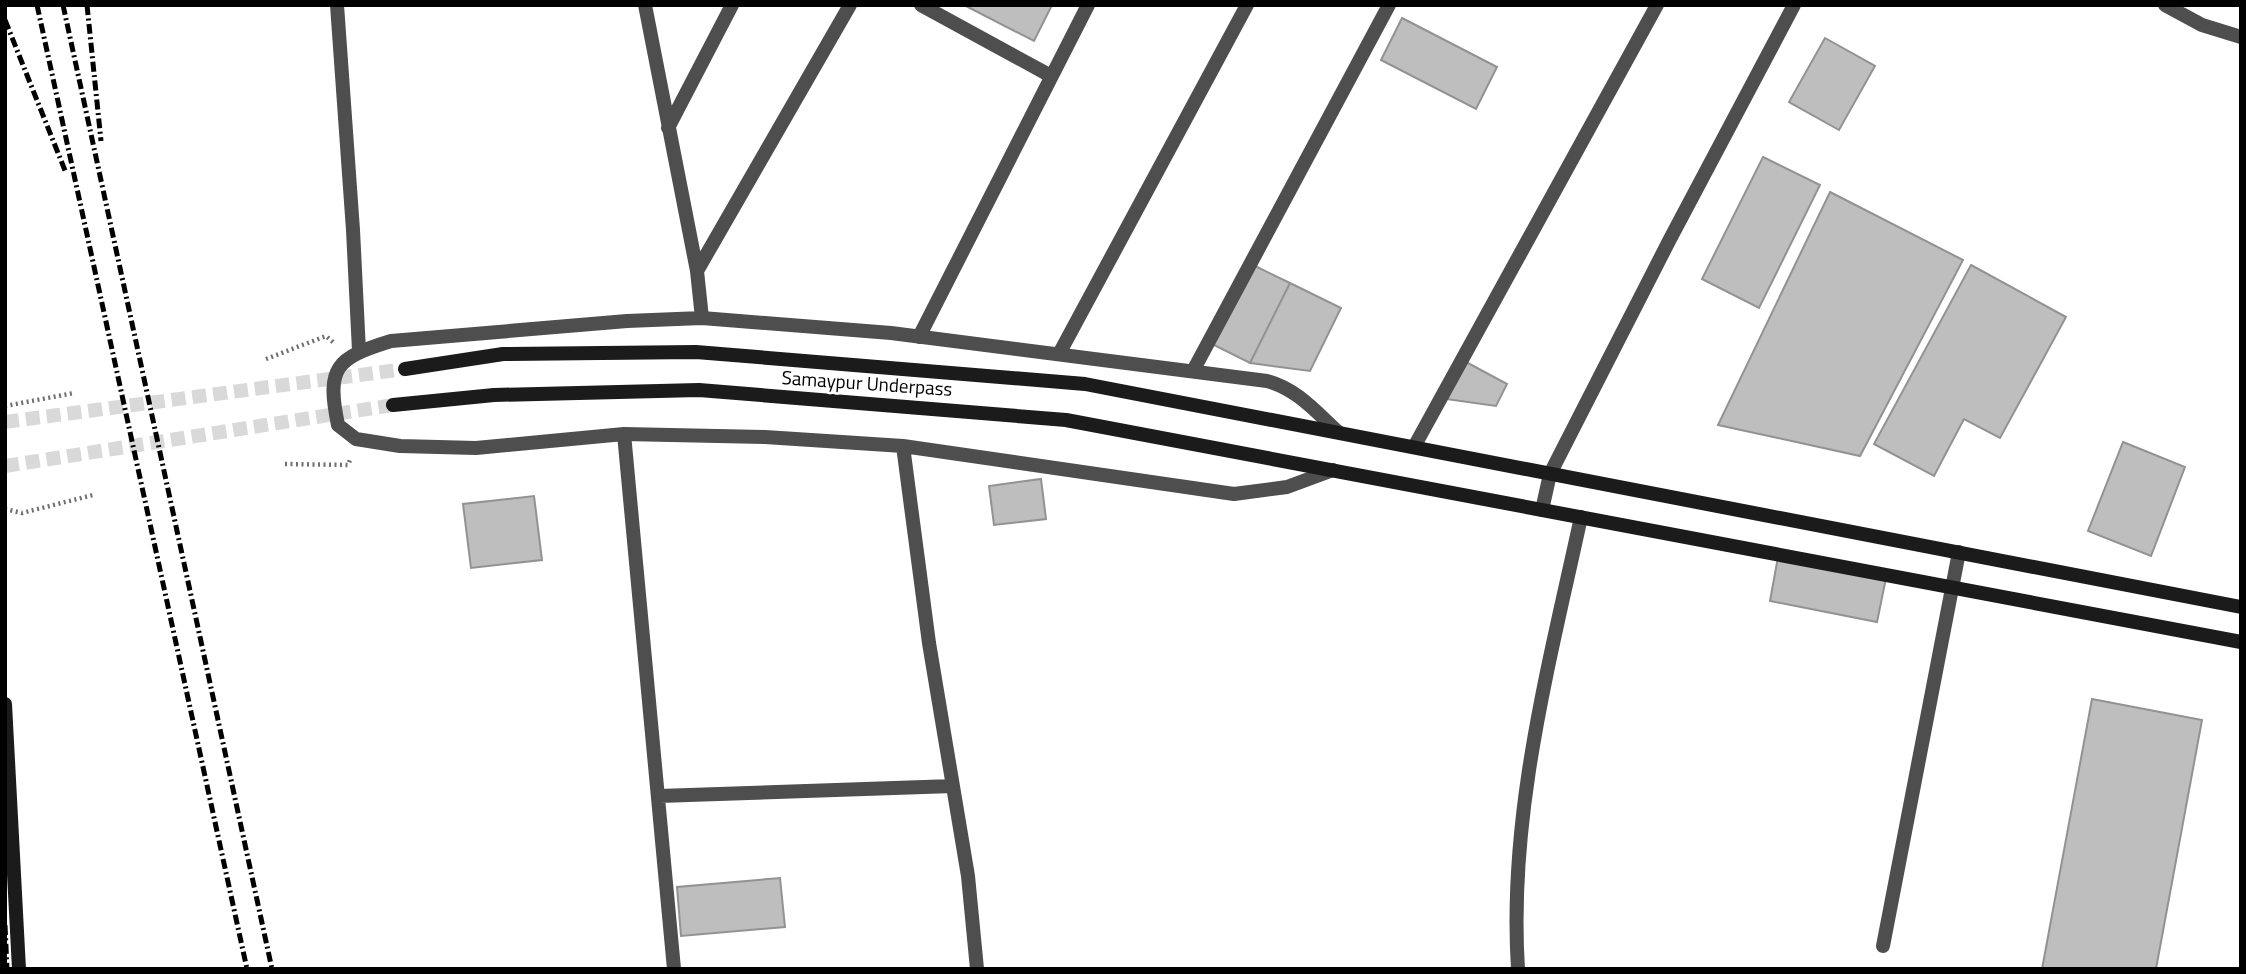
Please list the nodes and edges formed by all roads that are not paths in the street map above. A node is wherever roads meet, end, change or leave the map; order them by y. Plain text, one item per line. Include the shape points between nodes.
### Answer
1 (337, 5) edge
2 (645, 5) edge
3 (732, 5) edge
4 (850, 5) edge
5 (921, 5) edge
6 (1088, 5) edge
7 (1247, 5) edge
8 (1389, 5) edge
9 (1657, 5) edge
10 (1794, 5) edge
11 (2165, 5) edge
12 (2241, 37) edge
13 (1051, 76) junction
14 (668, 128) junction
15 (698, 271) junction
16 (702, 318) junction
17 (919, 337) junction
18 (359, 351) junction
19 (1059, 354) junction
20 (405, 369) tunnel mouth
21 (1194, 371) junction
22 (393, 405) tunnel mouth
23 (1338, 432) junction
24 (624, 434) junction
25 (904, 446) junction
26 (1414, 447) junction
27 (1333, 470) junction
28 (1550, 474) junction
29 (1542, 510) junction
30 (1581, 517) junction
31 (1959, 552) junction
32 (1953, 588) junction
33 (2241, 607) edge
34 (2241, 642) edge
35 (5, 704) edge
36 (953, 786) junction
37 (659, 796) junction
38 (1884, 946) dead end
39 (19, 969) edge
40 (674, 969) edge
41 (977, 969) edge
42 (1518, 969) edge

1 - 18 street
2 - 14 street
3 - 14 street
4 - 15 street
5 - 13 street
6 - 13 street
7 - 19 street
8 - 21 street
9 - 26 street
10 - 28 street
11 - 12 street via 2202,25
13 - 17 street
14 - 15 street
15 - 16 street
16 - 17 street
16 - 18 street via 455,334 391,341
17 - 19 street
18 - 24 street via 338,367 332,396 338,425 356,439 400,446 476,448
19 - 21 street
20 - 23 main road, Samaypur Underpass via 503,354 696,352 1085,383
21 - 23 street via 1282,385
22 - 27 main road, Samaypur Underpass via 494,395 699,390 1066,419
23 - 26 main road, Samaypur Underpass
24 - 25 street
24 - 37 street
25 - 27 street via 1234,494 1287,487
25 - 36 street
26 - 28 main road, Samaypur Underpass
27 - 29 main road, Samaypur Underpass
28 - 29 street
28 - 31 main road, Samaypur Underpass
29 - 30 main road, Samaypur Underpass
30 - 32 main road, Samaypur Underpass
30 - 42 street via 1520,831
31 - 32 street
31 - 33 main road, Samaypur Underpass
32 - 34 main road, Samaypur Underpass
32 - 38 street
35 - 39 main road
36 - 37 street
36 - 41 street
37 - 40 street

